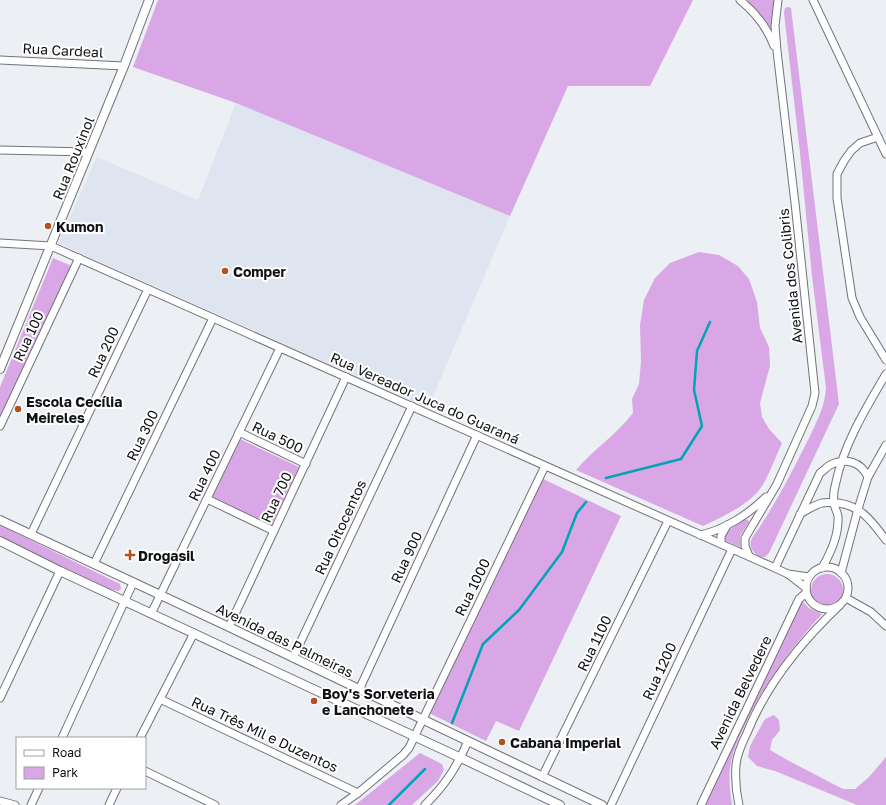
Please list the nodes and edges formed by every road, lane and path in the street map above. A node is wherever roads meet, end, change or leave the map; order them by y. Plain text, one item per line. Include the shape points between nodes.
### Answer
1 (149, 0) edge
2 (740, 0) edge
3 (778, 0) edge
4 (813, 0) edge
5 (747, 4) edge
6 (776, 51) junction
7 (0, 60) edge
8 (124, 66) junction
9 (878, 137) junction
10 (0, 150) edge
11 (89, 152) junction
12 (886, 154) edge
13 (0, 243) edge
14 (51, 246) junction
15 (79, 258) junction
16 (148, 289) junction
17 (213, 318) junction
18 (280, 348) junction
19 (886, 360) edge
20 (0, 369) edge
21 (886, 374) edge
22 (346, 377) junction
23 (412, 406) junction
24 (0, 426) edge
25 (239, 432) junction
26 (477, 435) junction
27 (886, 445) edge
28 (841, 462) junction
29 (306, 464) junction
30 (545, 466) junction
31 (868, 477) junction
32 (774, 490) junction
33 (207, 499) junction
34 (834, 503) junction
35 (858, 509) junction
36 (800, 514) junction
37 (0, 520) edge
38 (668, 521) junction
39 (727, 525) junction
40 (274, 531) junction
41 (31, 534) junction
42 (700, 535) junction
43 (886, 540) edge
44 (0, 541) edge
45 (721, 544) junction
46 (732, 549) junction
47 (749, 556) junction
48 (94, 564) junction
49 (775, 568) junction
50 (822, 568) junction
51 (60, 571) junction
52 (841, 573) junction
53 (788, 574) junction
54 (809, 577) junction
55 (133, 583) junction
56 (806, 590) junction
57 (160, 595) junction
58 (846, 598) junction
59 (125, 601) junction
60 (840, 605) junction
61 (151, 614) junction
62 (886, 626) edge
63 (229, 628) junction
64 (194, 633) junction
65 (292, 658) junction
66 (359, 690) junction
67 (0, 698) edge
68 (160, 699) junction
69 (422, 719) junction
70 (414, 736) junction
71 (62, 737) edge
72 (141, 737) edge
73 (468, 741) junction
74 (461, 758) junction
75 (146, 771) edge
76 (542, 777) junction
77 (39, 789) edge
78 (117, 789) edge
79 (358, 793) junction
80 (4, 803) edge
81 (597, 804) edge
82 (15, 805) edge
83 (31, 805) edge
84 (109, 805) edge
85 (215, 805) edge
86 (341, 805) edge
87 (425, 805) edge
88 (560, 805) edge
89 (610, 805) edge
90 (700, 805) edge
91 (738, 805) edge

1 - 8 street, Rua Rouxinol
2 - 5 street, Avenida dos Colibris
3 - 6 street, Avenida dos Colibris
4 - 9 street
5 - 6 street, Avenida dos Colibris via 765,26
6 - 32 street, Avenida dos Colibris via 815,394
7 - 8 street, Rua Cardeal
8 - 11 street, Rua Rouxinol
9 - 12 street
9 - 19 street via 860,144 851,151 837,174 852,298 860,317
10 - 11 street
11 - 14 street, Rua Rouxinol
13 - 14 street, Rua Vereador Juca do Guaraná
14 - 15 street, Rua Vereador Juca do Guaraná
14 - 20 street, Rua Rouxinol
15 - 16 street, Rua Vereador Juca do Guaraná
15 - 24 street, Rua 100
16 - 17 street, Rua Vereador Juca do Guaraná
16 - 41 street, Rua 200
17 - 18 street, Rua Vereador Juca do Guaraná
17 - 48 street, Rua 300
18 - 22 street, Rua Vereador Juca do Guaraná
18 - 25 street, Rua 400
21 - 28 street via 861,418
22 - 23 street, Rua Vereador Juca do Guaraná
22 - 29 street, Rua 700
23 - 26 street, Rua Vereador Juca do Guaraná
23 - 65 street, Rua Oitocentos
25 - 29 street, Rua 500
25 - 33 street, Rua 400
26 - 30 street, Rua Vereador Juca do Guaraná
26 - 66 street, Rua 900
27 - 31 street
28 - 31 street via 858,464 865,469
28 - 34 street via 835,484
28 - 36 street via 830,465 820,473
29 - 40 street, Rua 700
30 - 38 street, Rua Vereador Juca do Guaraná
30 - 69 street, Rua 1000
31 - 35 street
32 - 39 street, Avenida dos Colibris
32 - 47 street, Avenida dos Colibris via 744,538
33 - 40 street
33 - 57 street, Rua 400
34 - 35 street
34 - 36 street via 824,502
34 - 50 street via 838,515 837,531 831,552
35 - 43 street
35 - 52 street
36 - 49 street
37 - 41 street, Avenida das Palmeiras
38 - 42 street, Rua Vereador Juca do Guaraná
38 - 76 street, Rua 1100
39 - 42 street, Avenida dos Colibris
39 - 45 street via 721,536
40 - 63 street, Rua 700
41 - 48 street, Avenida das Palmeiras
42 - 45 street, Rua Vereador Juca do Guaraná
44 - 51 street
45 - 46 street, Rua Vereador Juca do Guaraná
46 - 47 street, Rua Vereador Juca do Guaraná
46 - 89 street, Rua 1200
47 - 49 street, Rua Vereador Juca do Guaraná
48 - 55 street, Avenida das Palmeiras
49 - 53 street, Rua Vereador Juca do Guaraná
50 - 52 street via 829,567
50 - 54 street
51 - 59 street
51 - 67 street
52 - 58 street via 848,585
53 - 54 street, Rua Vereador Juca do Guaraná
53 - 56 street, Rua Vereador Juca do Guaraná
54 - 56 street
55 - 57 street, Avenida das Palmeiras
55 - 59 street
56 - 60 street via 809,599 820,608 827,610
56 - 90 street, Avenida Belvedere via 799,599
57 - 61 street, Rua 400
57 - 63 street, Avenida das Palmeiras
58 - 60 street
58 - 62 street via 871,612
59 - 61 street
59 - 71 street
60 - 91 street, Avenida Belvedere via 816,628 782,669 751,722 736,764
61 - 64 street
63 - 65 street, Avenida das Palmeiras
64 - 68 street
64 - 70 street
65 - 66 street, Avenida das Palmeiras
66 - 69 street, Avenida das Palmeiras
68 - 72 street
68 - 79 street, Rua Três Mil e Duzentos
69 - 70 street, Rua 1000
69 - 73 street, Avenida das Palmeiras
70 - 74 street
70 - 79 street, Rua 1000 via 404,755
73 - 74 street
73 - 76 street, Avenida das Palmeiras
74 - 87 street via 441,789
74 - 88 street
75 - 85 street
76 - 81 street, Avenida das Palmeiras
77 - 83 street
78 - 84 street
79 - 86 street, Rua 1000
80 - 82 street

